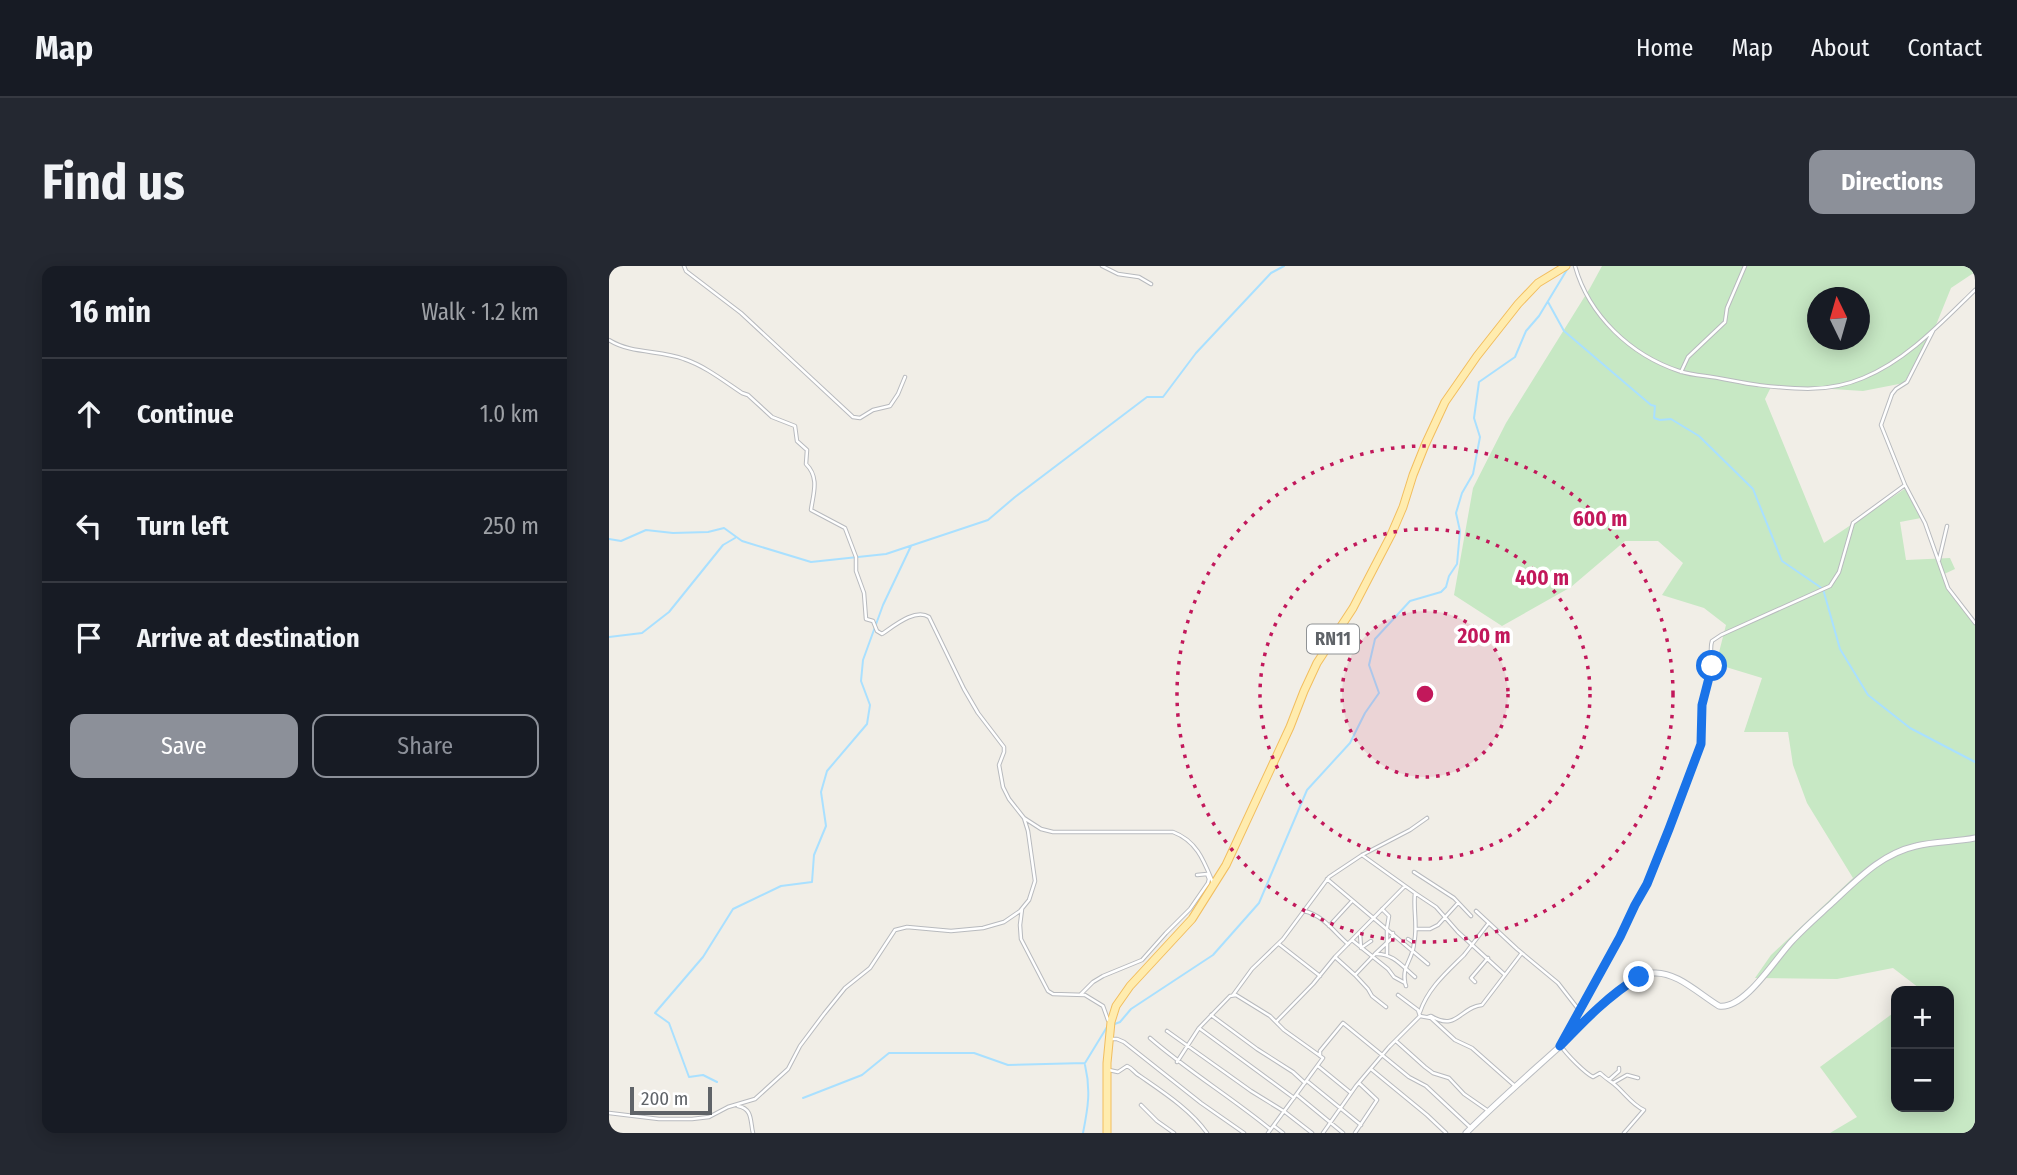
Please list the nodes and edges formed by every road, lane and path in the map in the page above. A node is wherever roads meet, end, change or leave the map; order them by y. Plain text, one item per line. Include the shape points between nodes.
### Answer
1 (684, 266) edge
2 (1102, 266) edge
3 (1566, 266) edge
4 (1575, 266) edge
5 (1745, 266) edge
6 (1151, 284) dead end
7 (1975, 290) edge
8 (1934, 328) junction
9 (609, 340) edge
10 (1681, 372) junction
11 (905, 377) dead end
12 (1905, 485) junction
13 (1947, 526) dead end
14 (1939, 560) junction
15 (1975, 623) edge
16 (1024, 818) junction
17 (1427, 818) dead end
18 (1975, 838) edge
19 (1361, 855) junction
20 (1414, 872) dead end
21 (1197, 876) dead end
22 (1327, 879) junction
23 (1214, 886) junction
24 (1405, 886) junction
25 (1415, 893) junction
26 (1352, 901) junction
27 (1458, 903) junction
28 (1022, 909) junction
29 (1382, 909) junction
30 (1304, 911) junction
31 (1476, 911) dead end
32 (1471, 916) dead end
33 (1374, 917) junction
34 (1446, 917) junction
35 (1489, 923) junction
36 (1328, 924) junction
37 (1387, 928) junction
38 (1322, 929) dead end
39 (1416, 929) junction
40 (1360, 933) junction
41 (1393, 933) junction
42 (1408, 939) dead end
43 (1352, 940) junction
44 (1371, 941) dead end
45 (1386, 943) junction
46 (1414, 943) junction
47 (1279, 944) junction
48 (1348, 944) junction
49 (1472, 944) junction
50 (1361, 948) junction
51 (1414, 951) junction
52 (1522, 953) junction
53 (1387, 954) junction
54 (1374, 955) junction
55 (1335, 957) junction
56 (1488, 958) junction
57 (1428, 964) dead end
58 (1404, 968) junction
59 (1319, 975) junction
60 (1355, 975) junction
61 (1505, 975) junction
62 (1415, 977) dead end
63 (1475, 982) dead end
64 (1081, 994) junction
65 (1233, 995) junction
66 (1398, 995) dead end
67 (1386, 1007) dead end
68 (1579, 1011) junction
69 (1420, 1014) junction
70 (1211, 1015) junction
71 (1428, 1017) junction
72 (1276, 1022) junction
73 (1111, 1025) junction
74 (1199, 1028) junction
75 (1167, 1031) dead end
76 (1150, 1038) dead end
77 (1110, 1039) junction
78 (1396, 1041) junction
79 (1188, 1046) junction
80 (1560, 1046) junction
81 (1383, 1055) junction
82 (1320, 1056) junction
83 (1177, 1062) junction
84 (1318, 1066) junction
85 (1619, 1068) dead end
86 (1371, 1069) junction
87 (1107, 1070) junction
88 (1638, 1078) dead end
89 (1609, 1080) junction
90 (1307, 1082) junction
91 (1359, 1083) junction
92 (1613, 1083) junction
93 (1516, 1087) junction
94 (1351, 1093) junction
95 (1296, 1097) junction
96 (735, 1105) junction
97 (1141, 1105) dead end
98 (1341, 1108) junction
99 (1489, 1111) junction
100 (1285, 1112) junction
101 (609, 1113) edge
102 (1330, 1124) junction
103 (1361, 1125) junction
104 (1271, 1130) edge
105 (1468, 1130) edge
106 (1109, 1132) edge
107 (753, 1133) edge
108 (1174, 1133) edge
109 (1207, 1133) edge
110 (1244, 1133) edge
111 (1283, 1133) edge
112 (1312, 1133) edge
113 (1323, 1133) edge
114 (1343, 1133) edge
115 (1355, 1133) edge
116 (1446, 1133) edge
117 (1624, 1133) edge

1 - 11 street via 853,417 890,406
2 - 6 street
3 - 23 main road, RN11 via 1538,283 1518,304 1445,402 1391,535 1353,608 1317,663
4 - 10 street via 1593,306 1610,326 1640,353
5 - 10 street via 1725,322 1688,357
7 - 8 street
8 - 10 street via 1886,368 1832,388 1804,390
8 - 12 street via 1907,382 1892,394 1881,425
9 - 16 street via 685,359 748,395 772,417 795,426 815,480 811,510 845,528 865,593 866,619 882,634 916,615 929,617 964,689 1004,747 999,769 1003,787
12 - 14 street
12 - 68 street via 1853,523 1831,586 1711,641 1712,668 1702,705 1701,744 1687,785 1647,884
13 - 14 street
14 - 15 street via 1948,588
16 - 23 street via 1053,832 1173,832 1188,839 1201,854
16 - 28 street via 1035,881
17 - 19 street
18 - 80 main road via 1916,846 1872,867 1731,1004 1719,1006 1678,979 1648,973 1621,989
19 - 22 street
19 - 24 street
20 - 27 street
21 - 64 street via 1207,874 1208,883 1143,960 1103,976
22 - 26 street
22 - 30 street
23 - 73 main road, RN11 via 1183,929 1124,992
24 - 25 street
24 - 29 street
25 - 34 street
25 - 39 street
26 - 33 street
26 - 36 street
27 - 32 street
27 - 34 street
28 - 64 street via 1021,939 1045,986 1053,994
28 - 96 street via 1004,922 973,930 895,930 870,968 845,988 824,1014 788,1069 755,1100
29 - 33 street
29 - 37 street via 1389,916
30 - 36 street
30 - 47 street
31 - 35 street
33 - 37 street
33 - 40 street
34 - 39 street via 1430,929
34 - 49 street
35 - 49 street
35 - 52 street
36 - 38 street
36 - 48 street
37 - 41 street
37 - 45 street
39 - 46 street
40 - 43 street
40 - 50 street
41 - 45 street
41 - 51 street
42 - 46 street
43 - 48 street
43 - 50 street
44 - 50 street
45 - 53 street
45 - 54 street
46 - 51 street
47 - 59 street
47 - 65 street
48 - 55 street
49 - 56 street
49 - 69 street via 1438,980
50 - 54 street
51 - 57 street
51 - 58 street
52 - 61 street
52 - 68 street via 1558,983
53 - 54 street
53 - 58 street
54 - 58 street via 1406,985
54 - 60 street
55 - 59 street
55 - 60 street
56 - 61 street
56 - 63 street via 1471,978
58 - 62 street
59 - 72 street
60 - 67 street
61 - 71 street via 1482,1005 1473,1006 1458,1019 1443,1022
64 - 73 street via 1103,1006
65 - 70 street
65 - 72 street
66 - 69 street
68 - 80 street
69 - 71 street
69 - 78 street
70 - 74 street
70 - 90 street
71 - 93 street
72 - 82 street
73 - 77 main road, RN11
74 - 79 street
74 - 95 street
75 - 79 street
76 - 83 street
77 - 87 main road, RN11
77 - 110 street via 1124,1042
78 - 81 street
78 - 99 street
79 - 83 street
79 - 100 street
80 - 89 street via 1589,1076 1599,1073
80 - 93 main road
81 - 82 street via 1343,1023
81 - 86 street
81 - 105 street via 1431,1091
82 - 84 street
83 - 104 street
84 - 90 street
84 - 94 street
85 - 89 street
86 - 91 street
86 - 116 street
87 - 106 main road, RN11
87 - 109 street via 1132,1068
88 - 92 street via 1627,1075
89 - 92 street
90 - 95 street
90 - 98 street
91 - 94 street
91 - 103 street via 1377,1100
92 - 117 street via 1644,1110
93 - 99 main road
94 - 98 street
95 - 100 street
95 - 102 street
96 - 101 street via 692,1119
96 - 107 street via 747,1110
97 - 108 street
98 - 102 street
98 - 103 street
99 - 105 main road
100 - 104 street
100 - 112 street
102 - 113 street
102 - 114 street
103 - 115 street
104 - 111 street

